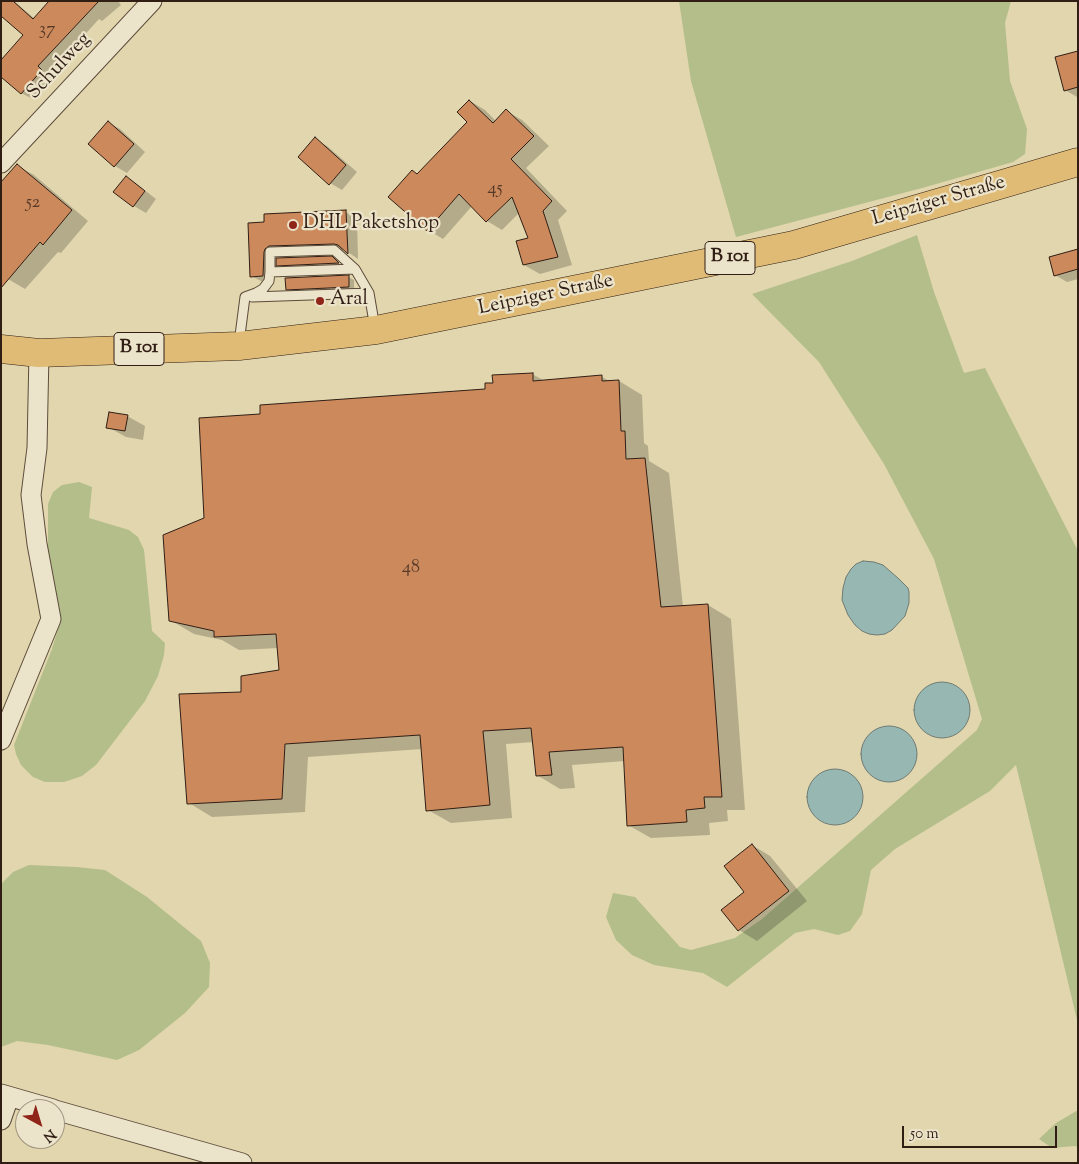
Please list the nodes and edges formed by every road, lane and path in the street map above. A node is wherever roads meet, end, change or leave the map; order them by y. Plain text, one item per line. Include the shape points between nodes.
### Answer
1 (152, 1) edge
2 (1078, 162) edge
3 (1, 163) edge
4 (355, 269) junction
5 (270, 272) junction
6 (369, 293) junction
7 (244, 297) junction
8 (376, 330) junction
9 (239, 346) junction
10 (1, 349) edge
11 (39, 353) junction
12 (1, 740) edge
13 (5, 1095) edge
14 (19, 1099) edge
15 (65, 1112) edge
16 (1, 1120) edge
17 (242, 1163) edge

1 - 3 street, Schulweg
2 - 8 main road, Leipziger Straße / B 101 via 794,245
4 - 5 lane
4 - 5 lane via 334,250 270,252
4 - 6 lane
5 - 7 lane via 269,281 263,289
6 - 7 lane
6 - 8 lane
7 - 9 lane
8 - 9 main road, Leipziger Straße / B 101
9 - 11 main road, Leipziger Straße / B 101
10 - 11 main road, Leipziger Straße / B 101
11 - 12 street via 37,448 31,495 51,619
13 - 14 street
13 - 16 street
15 - 17 street

